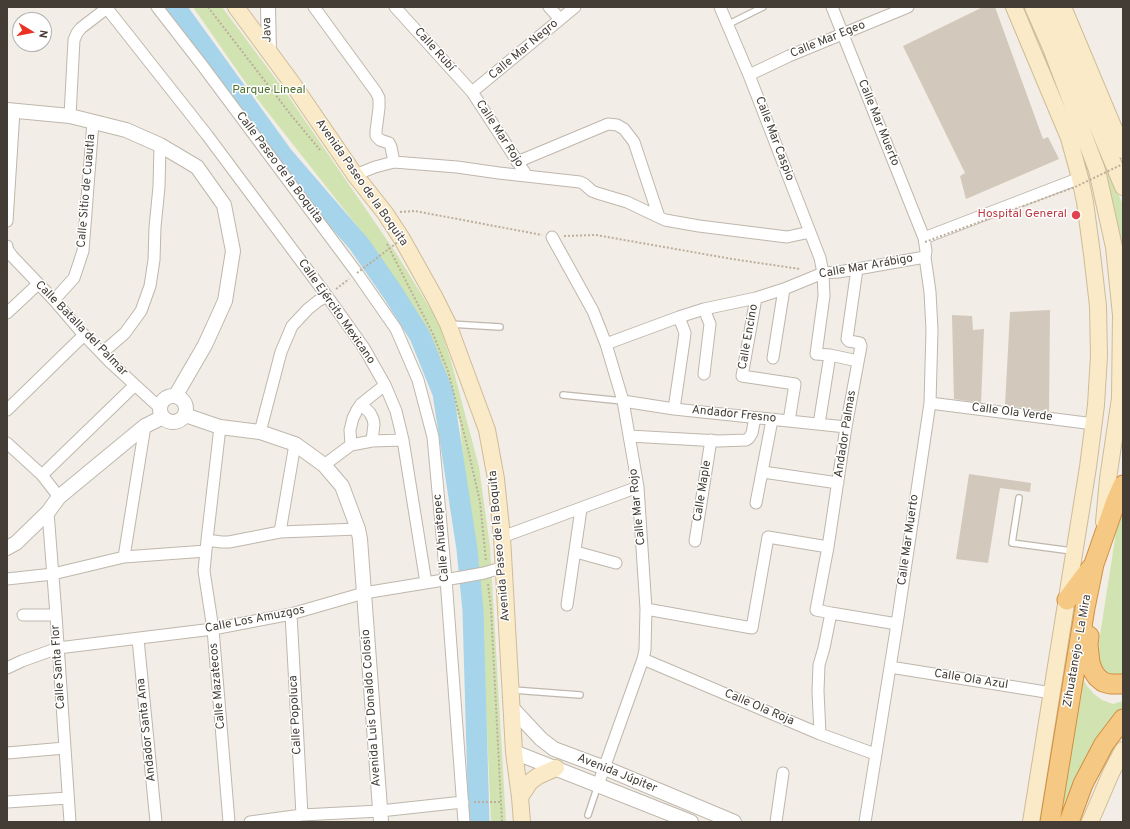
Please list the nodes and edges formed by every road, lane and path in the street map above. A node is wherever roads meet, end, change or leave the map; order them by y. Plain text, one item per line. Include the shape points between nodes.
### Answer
1 (157, 7) edge
2 (236, 7) edge
3 (268, 7) edge
4 (314, 7) edge
5 (395, 7) edge
6 (549, 7) edge
7 (575, 7) edge
8 (720, 7) edge
9 (763, 7) edge
10 (832, 7) edge
11 (908, 7) edge
12 (1014, 7) edge
13 (1033, 7) edge
14 (1048, 7) edge
15 (1063, 7) edge
16 (106, 8) edge
17 (560, 19) junction
18 (727, 26) junction
19 (843, 34) junction
20 (1052, 48) junction
21 (269, 53) junction
22 (1035, 57) junction
23 (749, 75) junction
24 (472, 92) junction
25 (10, 110) edge
26 (70, 116) junction
27 (93, 122) junction
28 (160, 145) junction
29 (1120, 155) edge
30 (394, 162) junction
31 (517, 162) junction
32 (355, 175) junction
33 (527, 176) junction
34 (1080, 178) junction
35 (1123, 187) edge
36 (385, 213) junction
37 (659, 217) junction
38 (7, 221) edge
39 (811, 236) junction
40 (552, 237) junction
41 (402, 239) junction
42 (925, 240) junction
43 (8, 252) edge
44 (925, 257) junction
45 (800, 269) dead end
46 (857, 269) junction
47 (357, 272) junction
48 (823, 272) junction
49 (38, 284) junction
50 (784, 288) junction
51 (327, 296) junction
52 (756, 298) junction
53 (54, 300) junction
54 (704, 309) junction
55 (7, 313) edge
56 (680, 317) junction
57 (448, 324) junction
58 (500, 327) dead end
59 (84, 335) junction
60 (606, 344) junction
61 (102, 353) junction
62 (830, 355) junction
63 (774, 358) dead end
64 (858, 361) junction
65 (704, 374) dead end
66 (385, 384) junction
67 (135, 385) junction
68 (176, 395) junction
69 (563, 395) dead end
70 (623, 401) junction
71 (930, 403) junction
72 (361, 404) junction
73 (674, 408) junction
74 (7, 410) edge
75 (161, 412) junction
76 (186, 415) junction
77 (755, 418) junction
78 (772, 420) junction
79 (789, 421) junction
80 (819, 424) junction
81 (1094, 424) junction
82 (146, 426) junction
83 (220, 427) junction
84 (846, 427) junction
85 (260, 432) junction
86 (629, 436) junction
87 (403, 440) junction
88 (711, 440) junction
89 (372, 441) junction
90 (294, 444) junction
91 (350, 445) junction
92 (8, 446) edge
93 (324, 465) junction
94 (762, 472) junction
95 (42, 475) junction
96 (838, 483) junction
97 (1123, 485) edge
98 (638, 487) junction
99 (59, 497) junction
100 (1019, 498) dead end
101 (756, 503) dead end
102 (581, 508) junction
103 (48, 512) junction
104 (358, 529) junction
105 (280, 532) junction
106 (1103, 535) junction
107 (502, 537) junction
108 (695, 541) dead end
109 (206, 545) junction
110 (828, 547) junction
111 (7, 548) edge
112 (576, 552) junction
113 (1075, 552) junction
114 (124, 557) junction
115 (616, 563) dead end
116 (1094, 564) junction
117 (504, 567) junction
118 (53, 574) junction
119 (7, 579) edge
120 (446, 579) junction
121 (426, 584) junction
122 (364, 593) junction
123 (1067, 600) junction
124 (567, 605) dead end
125 (646, 608) junction
126 (831, 613) junction
127 (291, 614) junction
128 (23, 615) dead end
129 (56, 615) junction
130 (897, 624) junction
131 (213, 629) junction
132 (138, 639) junction
133 (58, 648) junction
134 (643, 659) junction
135 (890, 667) junction
136 (7, 668) edge
137 (1123, 684) edge
138 (510, 689) junction
139 (1052, 693) junction
140 (580, 695) dead end
141 (512, 708) junction
142 (1123, 719) edge
143 (820, 734) junction
144 (65, 748) junction
145 (1123, 750) edge
146 (514, 752) junction
147 (7, 753) edge
148 (876, 754) junction
149 (556, 768) junction
150 (605, 768) junction
151 (783, 773) dead end
152 (598, 785) junction
153 (520, 797) junction
154 (68, 798) junction
155 (7, 802) edge
156 (463, 802) junction
157 (488, 802) dead end
158 (500, 802) dead end
159 (302, 815) junction
160 (588, 815) dead end
161 (380, 816) edge
162 (70, 822) edge
163 (156, 822) edge
164 (229, 822) edge
165 (250, 822) edge
166 (464, 822) edge
167 (522, 822) edge
168 (691, 822) edge
169 (734, 822) edge
170 (776, 822) edge
171 (865, 822) edge
172 (1031, 822) edge
173 (1050, 822) edge
174 (1069, 822) edge
175 (1090, 822) edge

1 - 47 street, Calle Paseo de la Boquita
2 - 21 main road, Avenida Paseo de la Boquita
3 - 21 street, Java
4 - 30 street via 376,92 379,98 376,136 389,143
5 - 24 street, Calle Rubí
6 - 17 street
7 - 17 street, Calle Mar Negro
8 - 18 street, Calle Mar Caspio
9 - 18 lane
10 - 19 street, Calle Mar Muerto
11 - 19 street, Calle Mar Egeo
12 - 22 main road
13 - 20 main road
14 - 29 main road
15 - 29 main road
16 - 26 street via 81,28 74,40
16 - 51 street, Calle Ejército Mexicano via 207,135
17 - 24 street, Calle Mar Negro
18 - 23 street, Calle Mar Caspio
19 - 23 street, Calle Mar Egeo
19 - 42 street, Calle Mar Muerto
20 - 22 main road
20 - 106 main road via 1097,170 1114,247 1121,315 1120,398
21 - 32 main road, Avenida Paseo de la Boquita
22 - 34 main road via 1069,138
23 - 39 street, Calle Mar Caspio
24 - 31 street, Calle Mar Rojo
25 - 26 street
25 - 38 street
26 - 27 street
27 - 28 street via 126,130
27 - 53 street, Calle Sitio de Cuautla via 83,251 74,278
28 - 61 street via 154,260 150,286 141,311 125,333
28 - 68 street via 197,167 224,205 233,251 225,301 205,345
29 - 35 main road
29 - 42 path, bridge via 1075,187
30 - 32 street
30 - 33 street
31 - 33 street, Calle Mar Rojo
31 - 37 street via 608,124 617,125 624,129 634,142
32 - 36 main road, Avenida Paseo de la Boquita
33 - 37 street via 580,182 592,191 627,202
34 - 42 street
34 - 81 main road via 1098,306 1099,356
36 - 40 path via 416,211
36 - 41 main road, Avenida Paseo de la Boquita
37 - 39 street via 699,226 788,237
39 - 48 street, Calle Mar Caspio
40 - 45 path via 596,234
40 - 60 street, Calle Mar Rojo via 593,311
41 - 47 path, bridge
41 - 57 main road, Avenida Paseo de la Boquita
42 - 44 street, Calle Mar Arábigo
43 - 49 street, Calle Batalla del Palmar
44 - 46 street, Calle Mar Arábigo
44 - 71 street, Calle Mar Muerto via 932,330
46 - 48 street, Calle Mar Arábigo
46 - 64 street, Andador Palmas via 847,339 860,343
47 - 51 path
47 - 120 street, Calle Ahuatepec via 396,329 418,380 433,437
48 - 50 street, Calle Mar Arábigo
48 - 62 street via 824,296 816,354
49 - 53 street, Calle Batalla del Palmar
49 - 55 street
50 - 52 street, Calle Mar Arábigo
50 - 63 street
51 - 66 street, Calle Ejército Mexicano via 364,348
51 - 85 street via 308,309 292,326 281,352
52 - 54 street, Calle Mar Arábigo
52 - 79 street, Calle Encino via 742,376 795,384
53 - 59 street, Calle Batalla del Palmar
54 - 56 street, Calle Mar Arábigo
54 - 65 street via 710,324
56 - 60 street, Calle Mar Arábigo
56 - 73 street via 685,333
57 - 58 lane
57 - 107 main road, Avenida Paseo de la Boquita via 487,430 496,479
59 - 61 street, Calle Batalla del Palmar
59 - 74 street
60 - 70 street, Calle Mar Rojo
61 - 67 street, Calle Batalla del Palmar
62 - 64 street
62 - 80 street
64 - 84 street, Andador Palmas
66 - 72 street
66 - 87 street, Calle Ejército Mexicano via 396,411
67 - 75 street, Calle Batalla del Palmar
67 - 95 street
68 - 75 street via 165,398
68 - 76 street via 185,402
69 - 70 lane
70 - 73 street, Andador Fresno
70 - 86 street, Calle Mar Rojo
71 - 81 street, Calle Ola Verde
71 - 130 street, Calle Mar Muerto
72 - 89 street via 374,419
72 - 91 street via 353,418
73 - 77 street, Andador Fresno
75 - 76 street via 172,422 177,422
75 - 82 street
76 - 83 street, Avenida Luis Donaldo Colosio
77 - 78 street, Andador Fresno
77 - 88 street via 750,438 746,440
78 - 79 street, Andador Fresno
78 - 94 street
79 - 80 street, Andador Fresno
80 - 84 street, Andador Fresno
81 - 113 main road
82 - 99 street
82 - 114 street
83 - 85 street, Avenida Luis Donaldo Colosio
83 - 109 street, Calle Mazatecos
84 - 96 street, Andador Palmas
85 - 90 street, Avenida Luis Donaldo Colosio
86 - 88 street
86 - 98 street, Calle Mar Rojo
87 - 89 street
87 - 121 street, Calle Ejército Mexicano
88 - 108 street, Calle Maple
89 - 91 street
90 - 93 street, Avenida Luis Donaldo Colosio
90 - 105 street
91 - 93 street
92 - 95 street
93 - 104 street, Avenida Luis Donaldo Colosio via 342,486
94 - 96 street
94 - 101 street
95 - 99 street
96 - 110 street, Andador Palmas
97 - 106 highway, Zihuatanejo - La Mira
98 - 102 street
98 - 125 street, Calle Mar Rojo
99 - 103 street
100 - 113 lane via 1012,542
102 - 107 street
102 - 112 street
103 - 111 street via 16,543
103 - 118 street, Calle Santa Flor
104 - 105 street
104 - 122 street, Avenida Luis Donaldo Colosio
105 - 109 street
106 - 116 highway, Zihuatanejo - La Mira
106 - 137 highway via 1088,645 1090,663 1097,677 1103,682
107 - 117 main road, Avenida Paseo de la Boquita
109 - 114 street
109 - 131 street, Calle Mazatecos via 204,571
110 - 125 street via 768,537 752,628
110 - 126 street, Andador Palmas via 816,610
112 - 115 street
112 - 124 street
113 - 123 main road
114 - 118 street
116 - 123 highway
116 - 173 highway, Zihuatanejo - La Mira
117 - 120 street, Calle Los Amuzgos
117 - 138 main road, Avenida Paseo de la Boquita
118 - 119 street
118 - 129 street, Calle Santa Flor
120 - 121 street, Calle Los Amuzgos
120 - 156 street, Calle Ahuatepec
121 - 122 street, Calle Los Amuzgos
122 - 127 street, Calle Los Amuzgos
122 - 161 street, Avenida Luis Donaldo Colosio
123 - 139 main road
125 - 134 street, Calle Mar Rojo
126 - 130 street
126 - 143 street via 819,665
127 - 131 street, Calle Los Amuzgos
127 - 159 street, Calle Popoluca
128 - 129 street
129 - 133 street, Calle Santa Flor
130 - 135 street, Calle Mar Muerto
131 - 132 street, Calle Los Amuzgos
131 - 164 street, Calle Mazatecos
132 - 133 street, Calle Los Amuzgos
132 - 163 street, Andador Santa Ana
133 - 136 street, Calle Los Amuzgos
133 - 144 street, Calle Santa Flor
134 - 143 street, Calle Ola Roja
134 - 150 street, Calle Mar Rojo
135 - 139 street, Calle Ola Azul
135 - 148 street, Calle Mar Muerto
138 - 140 lane
138 - 141 main road, Avenida Paseo de la Boquita
139 - 172 main road
141 - 146 main road, Avenida Paseo de la Boquita
141 - 150 street, Avenida Júpiter via 554,749
142 - 174 highway via 1104,744 1086,777
143 - 148 street, Calle Ola Roja
144 - 147 street
144 - 154 street, Calle Santa Flor
145 - 175 main road
146 - 149 street, Avenida Júpiter
146 - 153 main road, Avenida Paseo de la Boquita
148 - 171 street, Calle Mar Muerto
149 - 152 street, Avenida Júpiter
149 - 153 main road via 530,782
150 - 152 street, Calle Mar Rojo
150 - 169 street, Avenida Júpiter
151 - 170 street
152 - 160 lane
152 - 168 street, Avenida Júpiter
153 - 167 main road, Avenida Paseo de la Boquita
154 - 155 street
154 - 162 street, Calle Santa Flor
156 - 161 street
156 - 166 street, Calle Ahuatepec
157 - 158 path
159 - 161 street
159 - 165 street

